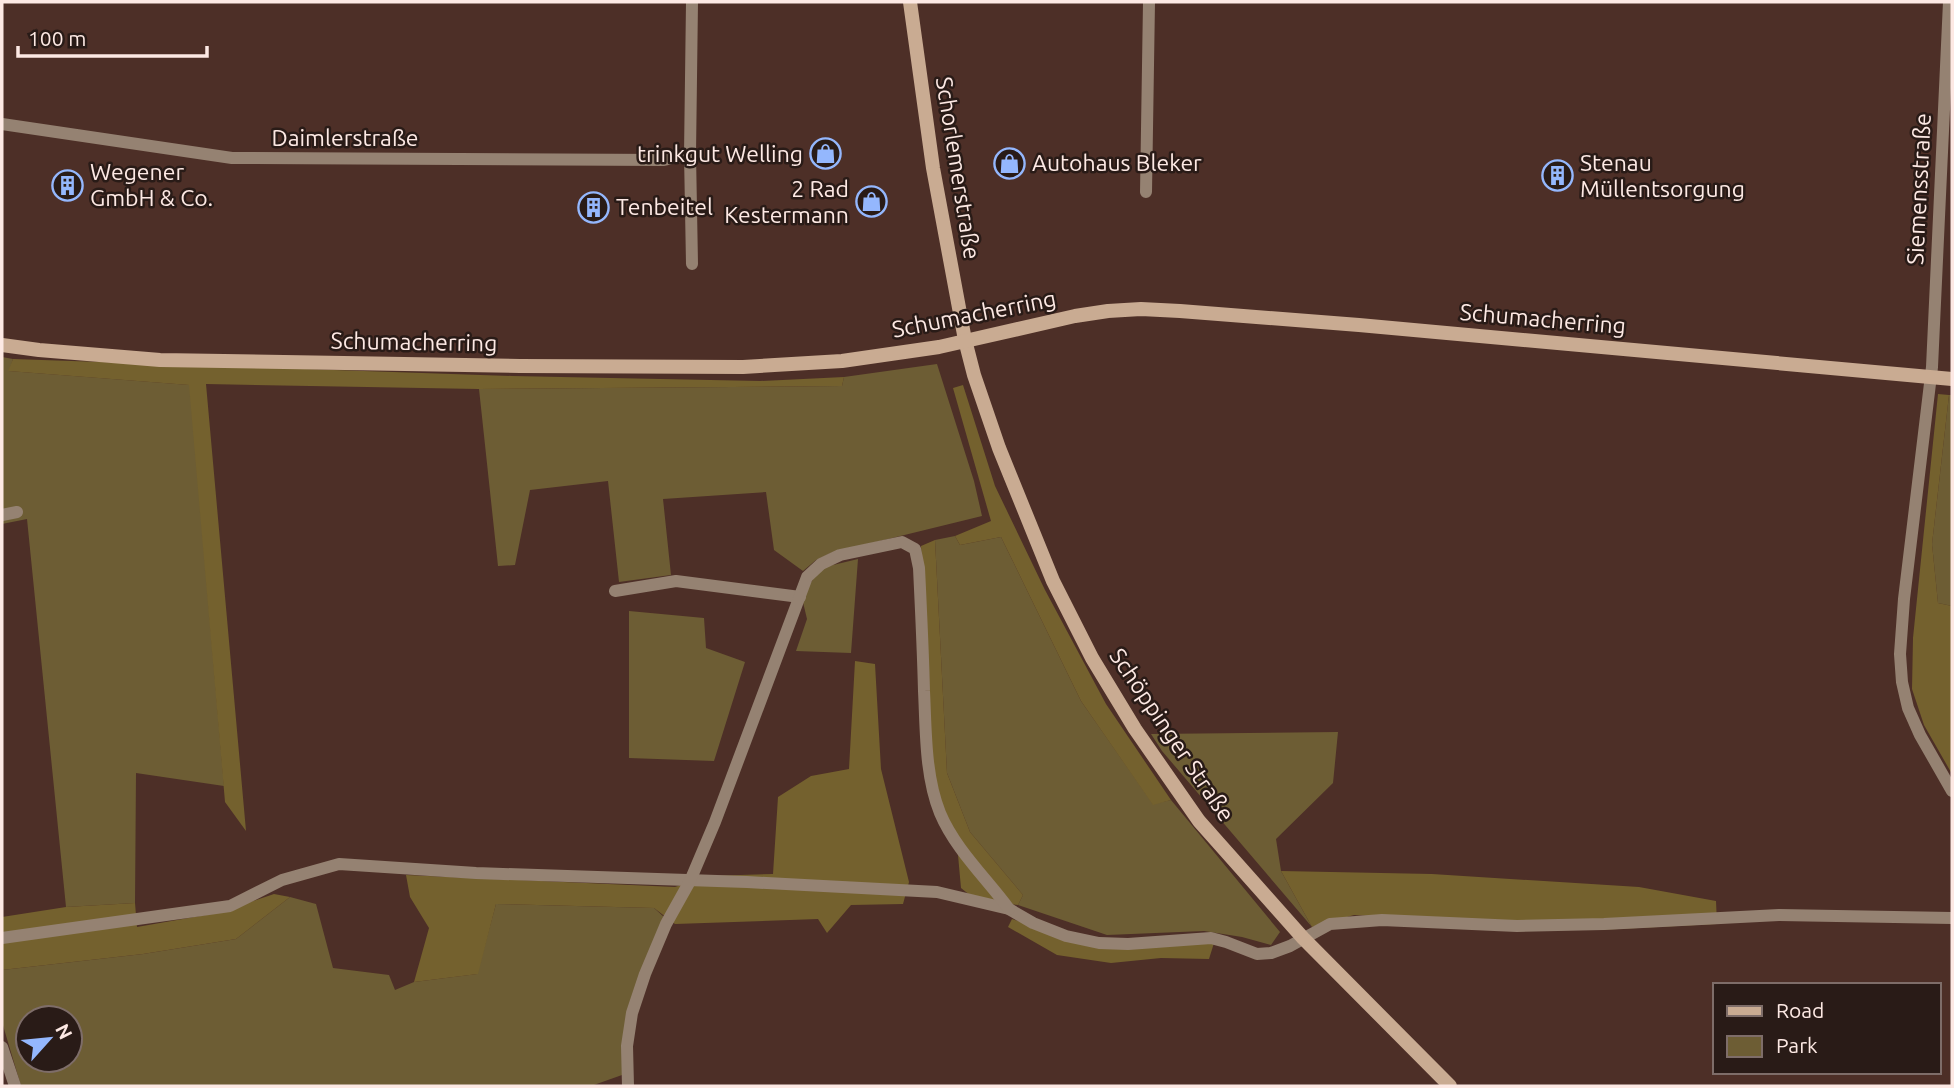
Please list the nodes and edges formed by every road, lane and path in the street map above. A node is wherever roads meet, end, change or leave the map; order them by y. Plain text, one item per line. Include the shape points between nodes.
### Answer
1 (692, 2) edge
2 (910, 2) edge
3 (1149, 2) edge
4 (1949, 2) edge
5 (2, 124) edge
6 (690, 154) junction
7 (1146, 192) dead end
8 (692, 264) dead end
9 (965, 340) junction
10 (2, 345) edge
11 (1931, 377) junction
12 (1952, 379) edge
13 (17, 512) dead end
14 (2, 515) edge
15 (615, 591) dead end
16 (800, 597) junction
17 (1952, 790) edge
18 (690, 881) junction
19 (1009, 909) junction
20 (1952, 918) edge
21 (2, 938) edge
22 (1303, 938) junction
23 (2, 1047) edge
24 (15, 1086) edge
25 (628, 1086) edge
26 (1450, 1086) edge

1 - 6 street
2 - 9 main road, Schorlemerstraße via 933,168
3 - 7 street
4 - 11 street, Siemensstraße
5 - 6 street, Daimlerstraße via 232,158 664,160
6 - 8 street
9 - 10 main road, Schumacherring via 842,360 716,367 160,360
9 - 11 main road, Schumacherring via 1108,311 1181,310
9 - 22 main road, Schöppinger Straße via 1027,519 1092,659 1199,821
11 - 12 main road, Schumacherring
11 - 17 street, Siemensstraße via 1900,654 1908,708
13 - 14 street
15 - 16 street via 676,581
16 - 18 street
16 - 19 street via 807,577 840,555 902,542 915,549 930,776 940,814 964,853
18 - 19 street via 937,892
18 - 21 street via 339,864 282,880 230,906
18 - 25 street via 666,924 632,1013
19 - 22 street via 1033,923 1098,943 1211,939 1265,954
20 - 22 street via 1779,915 1517,926 1382,920 1330,924
22 - 26 main road, Schöppinger Straße
23 - 24 street

